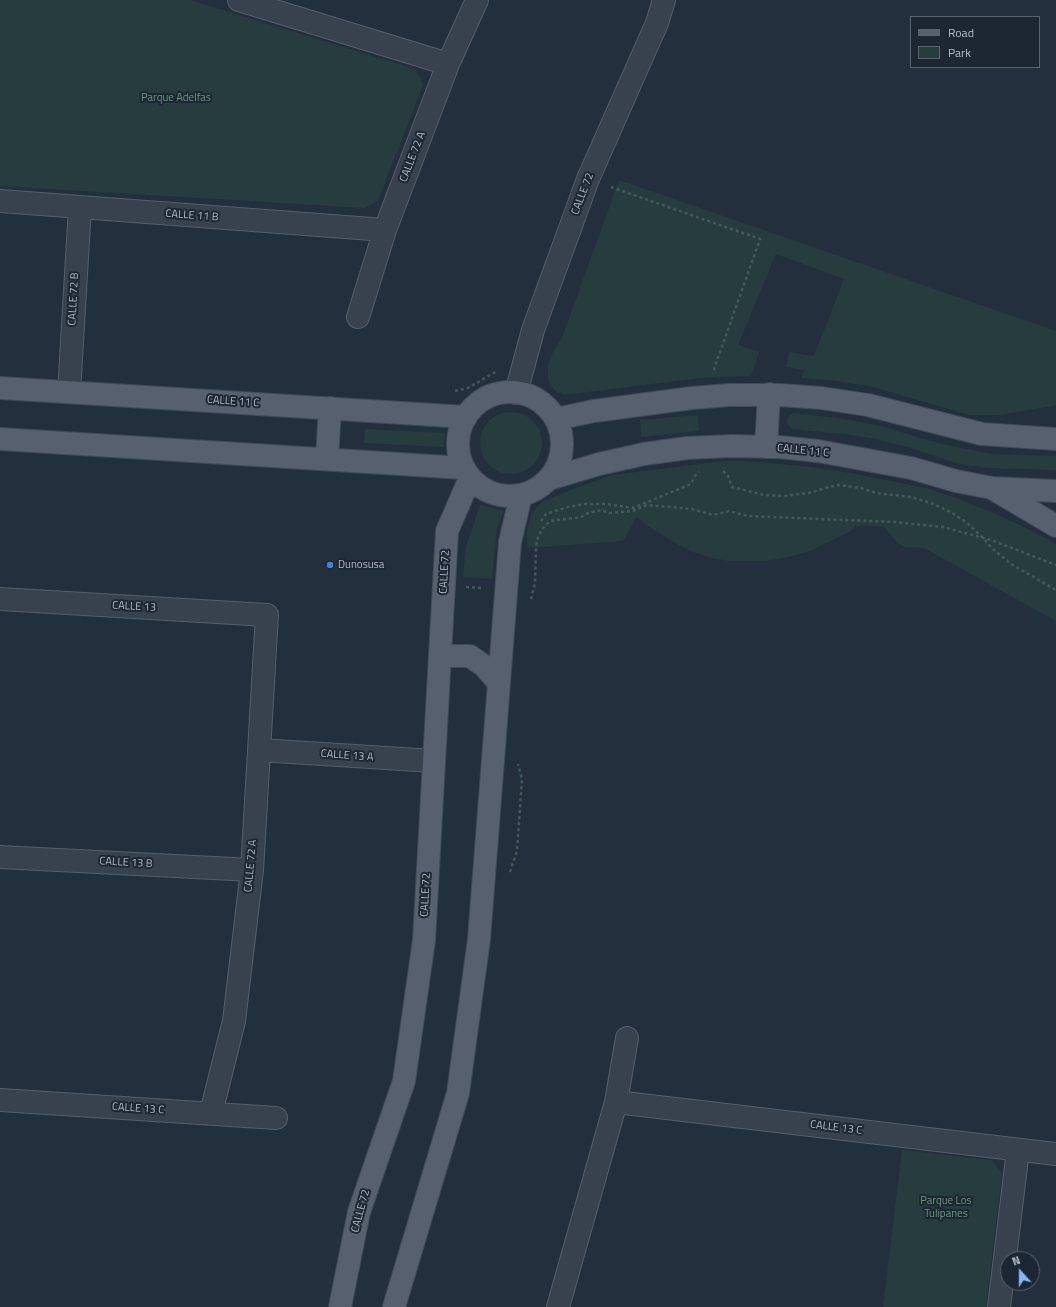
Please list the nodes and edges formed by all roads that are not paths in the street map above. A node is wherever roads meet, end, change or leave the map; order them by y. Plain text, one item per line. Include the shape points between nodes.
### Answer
1 (239, 0) edge
2 (477, 0) edge
3 (664, 0) edge
4 (448, 64) junction
5 (0, 201) edge
6 (80, 207) junction
7 (385, 230) junction
8 (358, 317) dead end
9 (0, 388) edge
10 (69, 392) junction
11 (516, 393) junction
12 (769, 394) junction
13 (330, 408) junction
14 (466, 417) junction
15 (556, 419) junction
16 (1050, 435) edge
17 (0, 439) edge
18 (766, 447) junction
19 (327, 459) junction
20 (467, 473) junction
21 (549, 479) junction
22 (992, 488) junction
23 (1056, 491) edge
24 (522, 495) junction
25 (1056, 526) edge
26 (0, 599) edge
27 (267, 615) joint
28 (440, 656) junction
29 (499, 683) junction
30 (259, 750) junction
31 (434, 761) junction
32 (0, 857) edge
33 (252, 870) junction
34 (627, 1038) dead end
35 (0, 1100) edge
36 (616, 1102) junction
37 (211, 1113) junction
38 (276, 1118) dead end
39 (1018, 1150) junction
40 (1056, 1154) edge
41 (340, 1307) edge
42 (394, 1307) edge
43 (558, 1307) edge
44 (999, 1307) edge

1 - 4 street
2 - 4 street, CALLE 72 A
3 - 11 street, CALLE 72 via 657,23 588,179 533,330
4 - 7 street, CALLE 72 A
5 - 6 street, CALLE 11 B
6 - 7 street, CALLE 11 B
6 - 10 street, CALLE 72 B
7 - 8 street, CALLE 72 A
9 - 10 main road, CALLE 11 C
10 - 13 main road, CALLE 11 C
11 - 14 main road via 493,395 473,408
11 - 15 main road via 528,395 539,401
12 - 15 main road via 712,396 616,408
12 - 16 main road via 868,405 982,434
12 - 18 main road
13 - 14 main road, CALLE 11 C
13 - 19 main road
14 - 20 main road via 460,429 458,442 459,455
15 - 21 main road via 561,431 561,456
17 - 19 main road
18 - 21 main road, CALLE 11 C via 731,446 712,458 687,448 644,454
18 - 22 main road, CALLE 11 C via 818,451 864,459
19 - 20 main road
20 - 24 main road via 488,492 499,496
20 - 28 main road, CALLE 72 via 447,531
21 - 24 main road via 532,492
22 - 23 main road, CALLE 11 C
22 - 25 main road
24 - 29 main road via 510,542
26 - 27 street, CALLE 13
27 - 30 street, CALLE 72 A
28 - 29 main road via 470,656 484,666
28 - 31 main road, CALLE 72
29 - 42 main road via 479,939 458,1093
30 - 31 street, CALLE 13 A
30 - 33 street, CALLE 72 A
31 - 41 main road, CALLE 72 via 424,940 404,1081 359,1212
32 - 33 street, CALLE 13 B
33 - 37 street, CALLE 72 A via 234,1021
34 - 36 street
35 - 37 street, CALLE 13 C
36 - 39 street, CALLE 13 C
36 - 43 street
37 - 38 street, CALLE 13 C
39 - 40 street, CALLE 13 C
39 - 44 street

